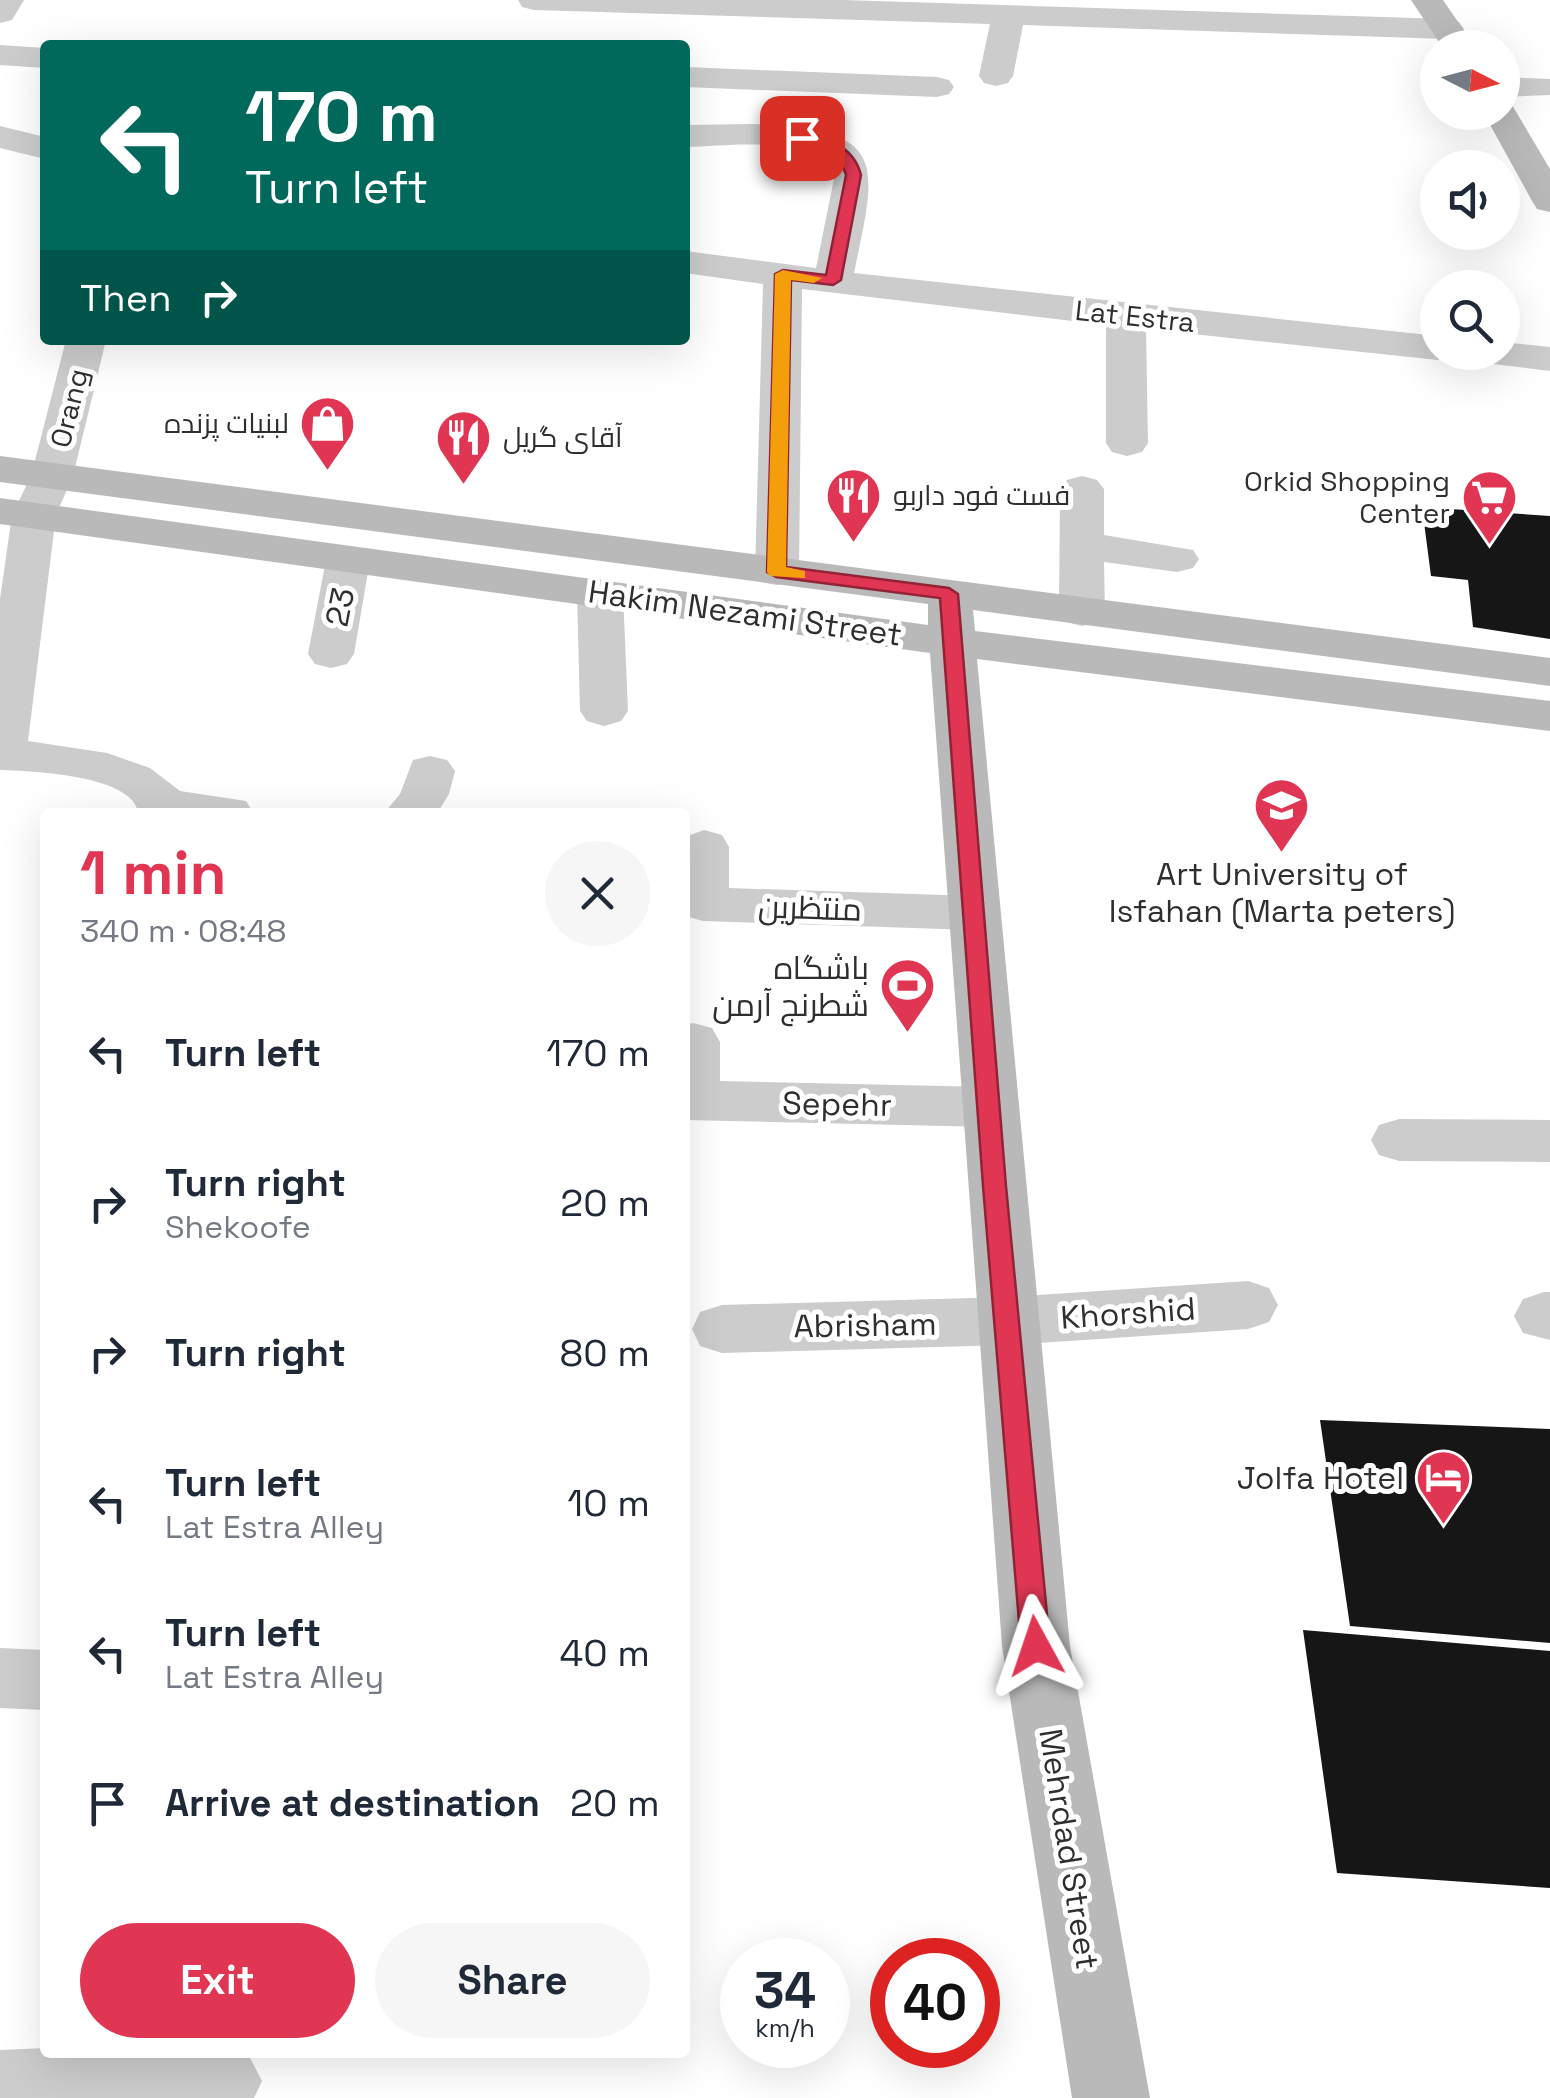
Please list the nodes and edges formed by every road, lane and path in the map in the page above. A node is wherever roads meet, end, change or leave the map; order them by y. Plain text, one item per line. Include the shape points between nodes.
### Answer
1 (8, 0) edge
2 (534, 0) edge
3 (1428, 0) edge
4 (620, 1) edge
5 (730, 4) edge
6 (973, 7) edge
7 (0, 13) edge
8 (1008, 15) junction
9 (1449, 30) edge
10 (1420, 36) edge
11 (0, 55) edge
12 (40, 58) edge
13 (996, 76) dead end
14 (690, 78) edge
15 (729, 78) junction
16 (937, 87) dead end
17 (1520, 87) edge
18 (1539, 87) dead end
19 (1510, 130) edge
20 (690, 136) edge
21 (0, 137) edge
22 (40, 147) edge
23 (1550, 202) edge
24 (690, 263) edge
25 (783, 274) junction
26 (833, 280) junction
27 (1126, 316) junction
28 (84, 345) edge
29 (1420, 346) edge
30 (1520, 356) edge
31 (1550, 360) edge
32 (1127, 443) dead end
33 (0, 469) edge
34 (1082, 489) dead end
35 (29, 501) edge
36 (1082, 545) junction
37 (1177, 559) dead end
38 (348, 560) junction
39 (776, 572) junction
40 (600, 593) junction
41 (1082, 612) junction
42 (952, 618) junction
43 (331, 654) dead end
44 (1550, 672) edge
45 (604, 710) dead end
46 (1550, 716) edge
47 (1, 755) edge
48 (163, 808) edge
49 (704, 847) dead end
50 (974, 913) junction
51 (693, 1042) dead end
52 (690, 1077) edge
53 (690, 1100) edge
54 (988, 1107) junction
55 (1399, 1140) dead end
56 (1550, 1140) edge
57 (1248, 1305) dead end
58 (1007, 1321) junction
59 (722, 1328) dead end
60 (0, 1678) edge
61 (40, 1680) edge
62 (223, 2077) edge
63 (0, 2088) edge
64 (1111, 2098) edge

1 - 7 street
2 - 4 street
3 - 9 main road
4 - 5 street
5 - 6 street
5 - 15 street
6 - 8 street
8 - 10 street
8 - 13 street
11 - 12 street
14 - 15 street
15 - 16 street
17 - 18 street
19 - 23 main road
20 - 26 street via 802,138 841,152 853,175
21 - 22 street
24 - 25 street, Lat Estra
25 - 26 street, Lat Estra
25 - 39 street
26 - 27 street, Lat Estra
27 - 29 street, Lat Estra
27 - 32 street
28 - 35 street, Orang
30 - 31 street
33 - 35 main road, Hakim Nezami Street
34 - 36 street
35 - 38 main road, Hakim Nezami Street
35 - 39 main road, Hakim Nezami Street
35 - 47 street, Orang
36 - 37 street
36 - 41 street
38 - 40 main road, Hakim Nezami Street
38 - 43 street, 23
39 - 42 main road, Hakim Nezami Street
40 - 42 main road, Hakim Nezami Street
40 - 45 street
41 - 42 main road, Hakim Nezami Street
41 - 44 main road, Hakim Nezami Street
42 - 46 main road, Hakim Nezami Street
42 - 50 main road, Mehrdad Street
47 - 48 street via 140,781
49 - 50 street, منتظرین via 703,904
50 - 54 main road, Mehrdad Street
51 - 52 street
53 - 54 street, Sepehr
54 - 58 main road, Mehrdad Street
55 - 56 street
57 - 58 street, Khorshid
58 - 59 street, Abrisham
58 - 64 main road, Mehrdad Street via 1036,1646
60 - 61 street
62 - 63 street

